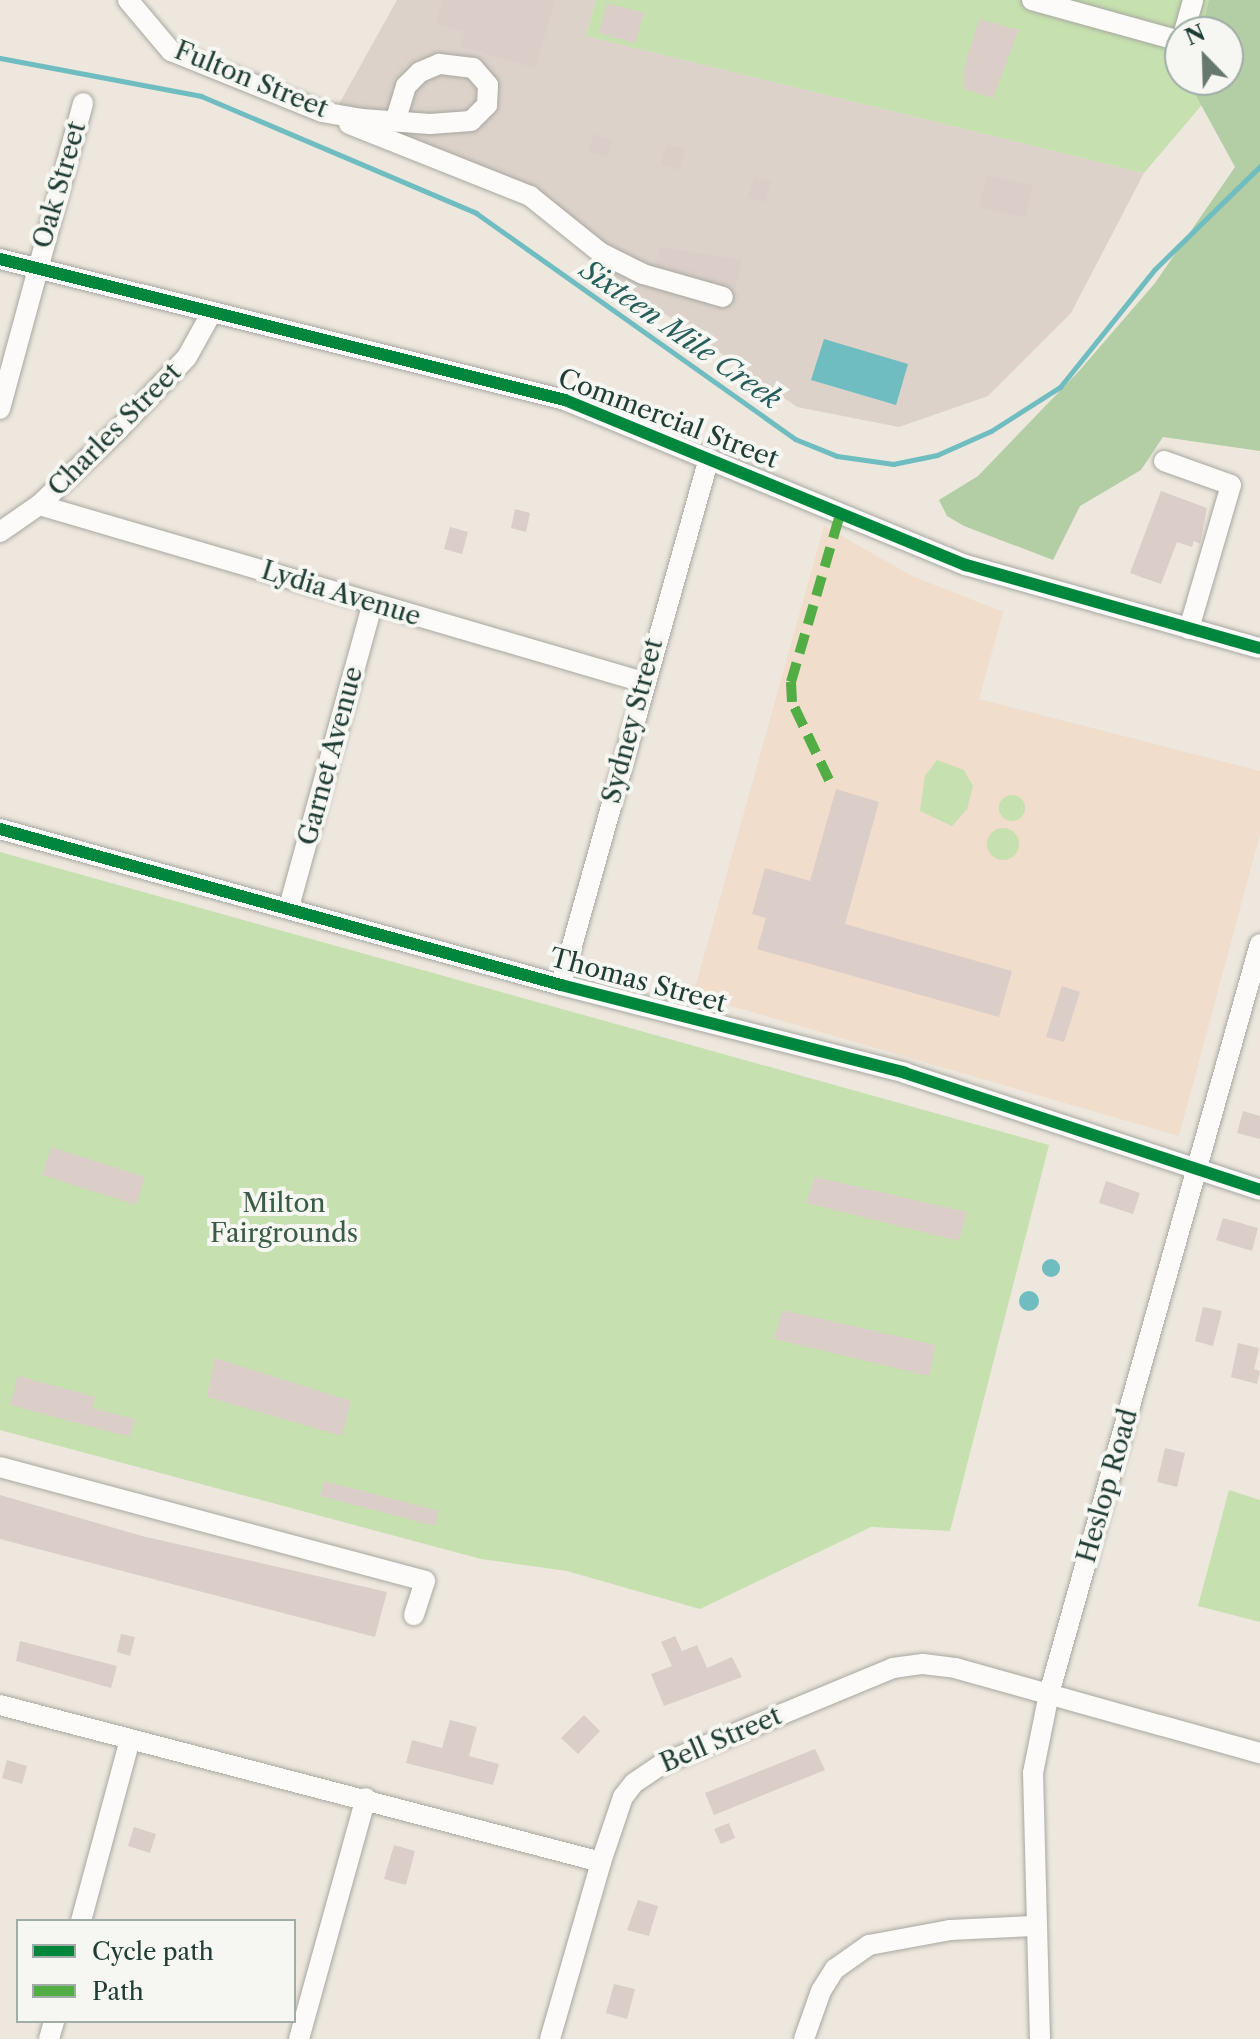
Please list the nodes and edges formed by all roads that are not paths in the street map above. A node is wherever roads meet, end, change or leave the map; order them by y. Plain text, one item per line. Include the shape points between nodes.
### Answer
1 (128, 0) edge
2 (1032, 0) edge
3 (1164, 37) edge
4 (83, 103) dead end
5 (322, 112) junction
6 (395, 121) junction
7 (0, 259) edge
8 (37, 267) junction
9 (723, 297) dead end
10 (212, 312) junction
11 (0, 409) edge
12 (709, 458) junction
13 (1164, 461) dead end
14 (39, 505) junction
15 (0, 532) edge
16 (372, 605) junction
17 (1189, 629) junction
18 (1260, 648) edge
19 (643, 682) junction
20 (0, 829) edge
21 (289, 907) junction
22 (1260, 944) edge
23 (561, 985) junction
24 (1196, 1170) junction
25 (1260, 1190) edge
26 (0, 1467) edge
27 (414, 1615) dead end
28 (1049, 1694) junction
29 (0, 1705) edge
30 (130, 1740) junction
31 (1260, 1753) edge
32 (366, 1798) junction
33 (601, 1862) junction
34 (82, 1919) edge
35 (1033, 1926) junction
36 (299, 2039) edge
37 (550, 2039) edge
38 (804, 2039) edge
39 (1040, 2039) edge

1 - 5 street, Fulton Street via 171,51
2 - 3 street
4 - 8 street, Oak Street
5 - 6 street, Fulton Street
5 - 9 street via 530,196 601,253 643,274
6 - 6 street, Fulton Street via 471,121 487,105 488,85 473,68 439,64 406,86
7 - 8 street, Commercial Street
8 - 10 street, Commercial Street
8 - 11 street, Oak Street
10 - 12 street, Commercial Street via 565,400
10 - 14 street, Charles Street via 187,357
12 - 17 street, Commercial Street via 966,565
12 - 19 street, Sydney Street
13 - 17 street via 1231,485
14 - 15 street, Charles Street
14 - 16 street, Lydia Avenue via 331,588
16 - 19 street, Lydia Avenue
16 - 21 street, Garnet Avenue
17 - 18 street, Commercial Street
19 - 23 street, Sydney Street
20 - 21 street, Thomas Street
21 - 23 street, Thomas Street
22 - 24 street, Heslop Road
23 - 24 street, Thomas Street via 905,1073
24 - 25 street, Thomas Street
24 - 28 street, Heslop Road
26 - 27 street via 425,1581
28 - 31 street, Bell Street
28 - 33 street, Bell Street via 955,1668 893,1668 645,1773 623,1797
28 - 35 street, Heslop Road via 1033,1773
29 - 30 street
30 - 32 street
30 - 34 street
32 - 33 street
32 - 36 street
33 - 37 street, Bell Street
35 - 38 street via 950,1930 869,1945 835,1969
35 - 39 street, Heslop Road

